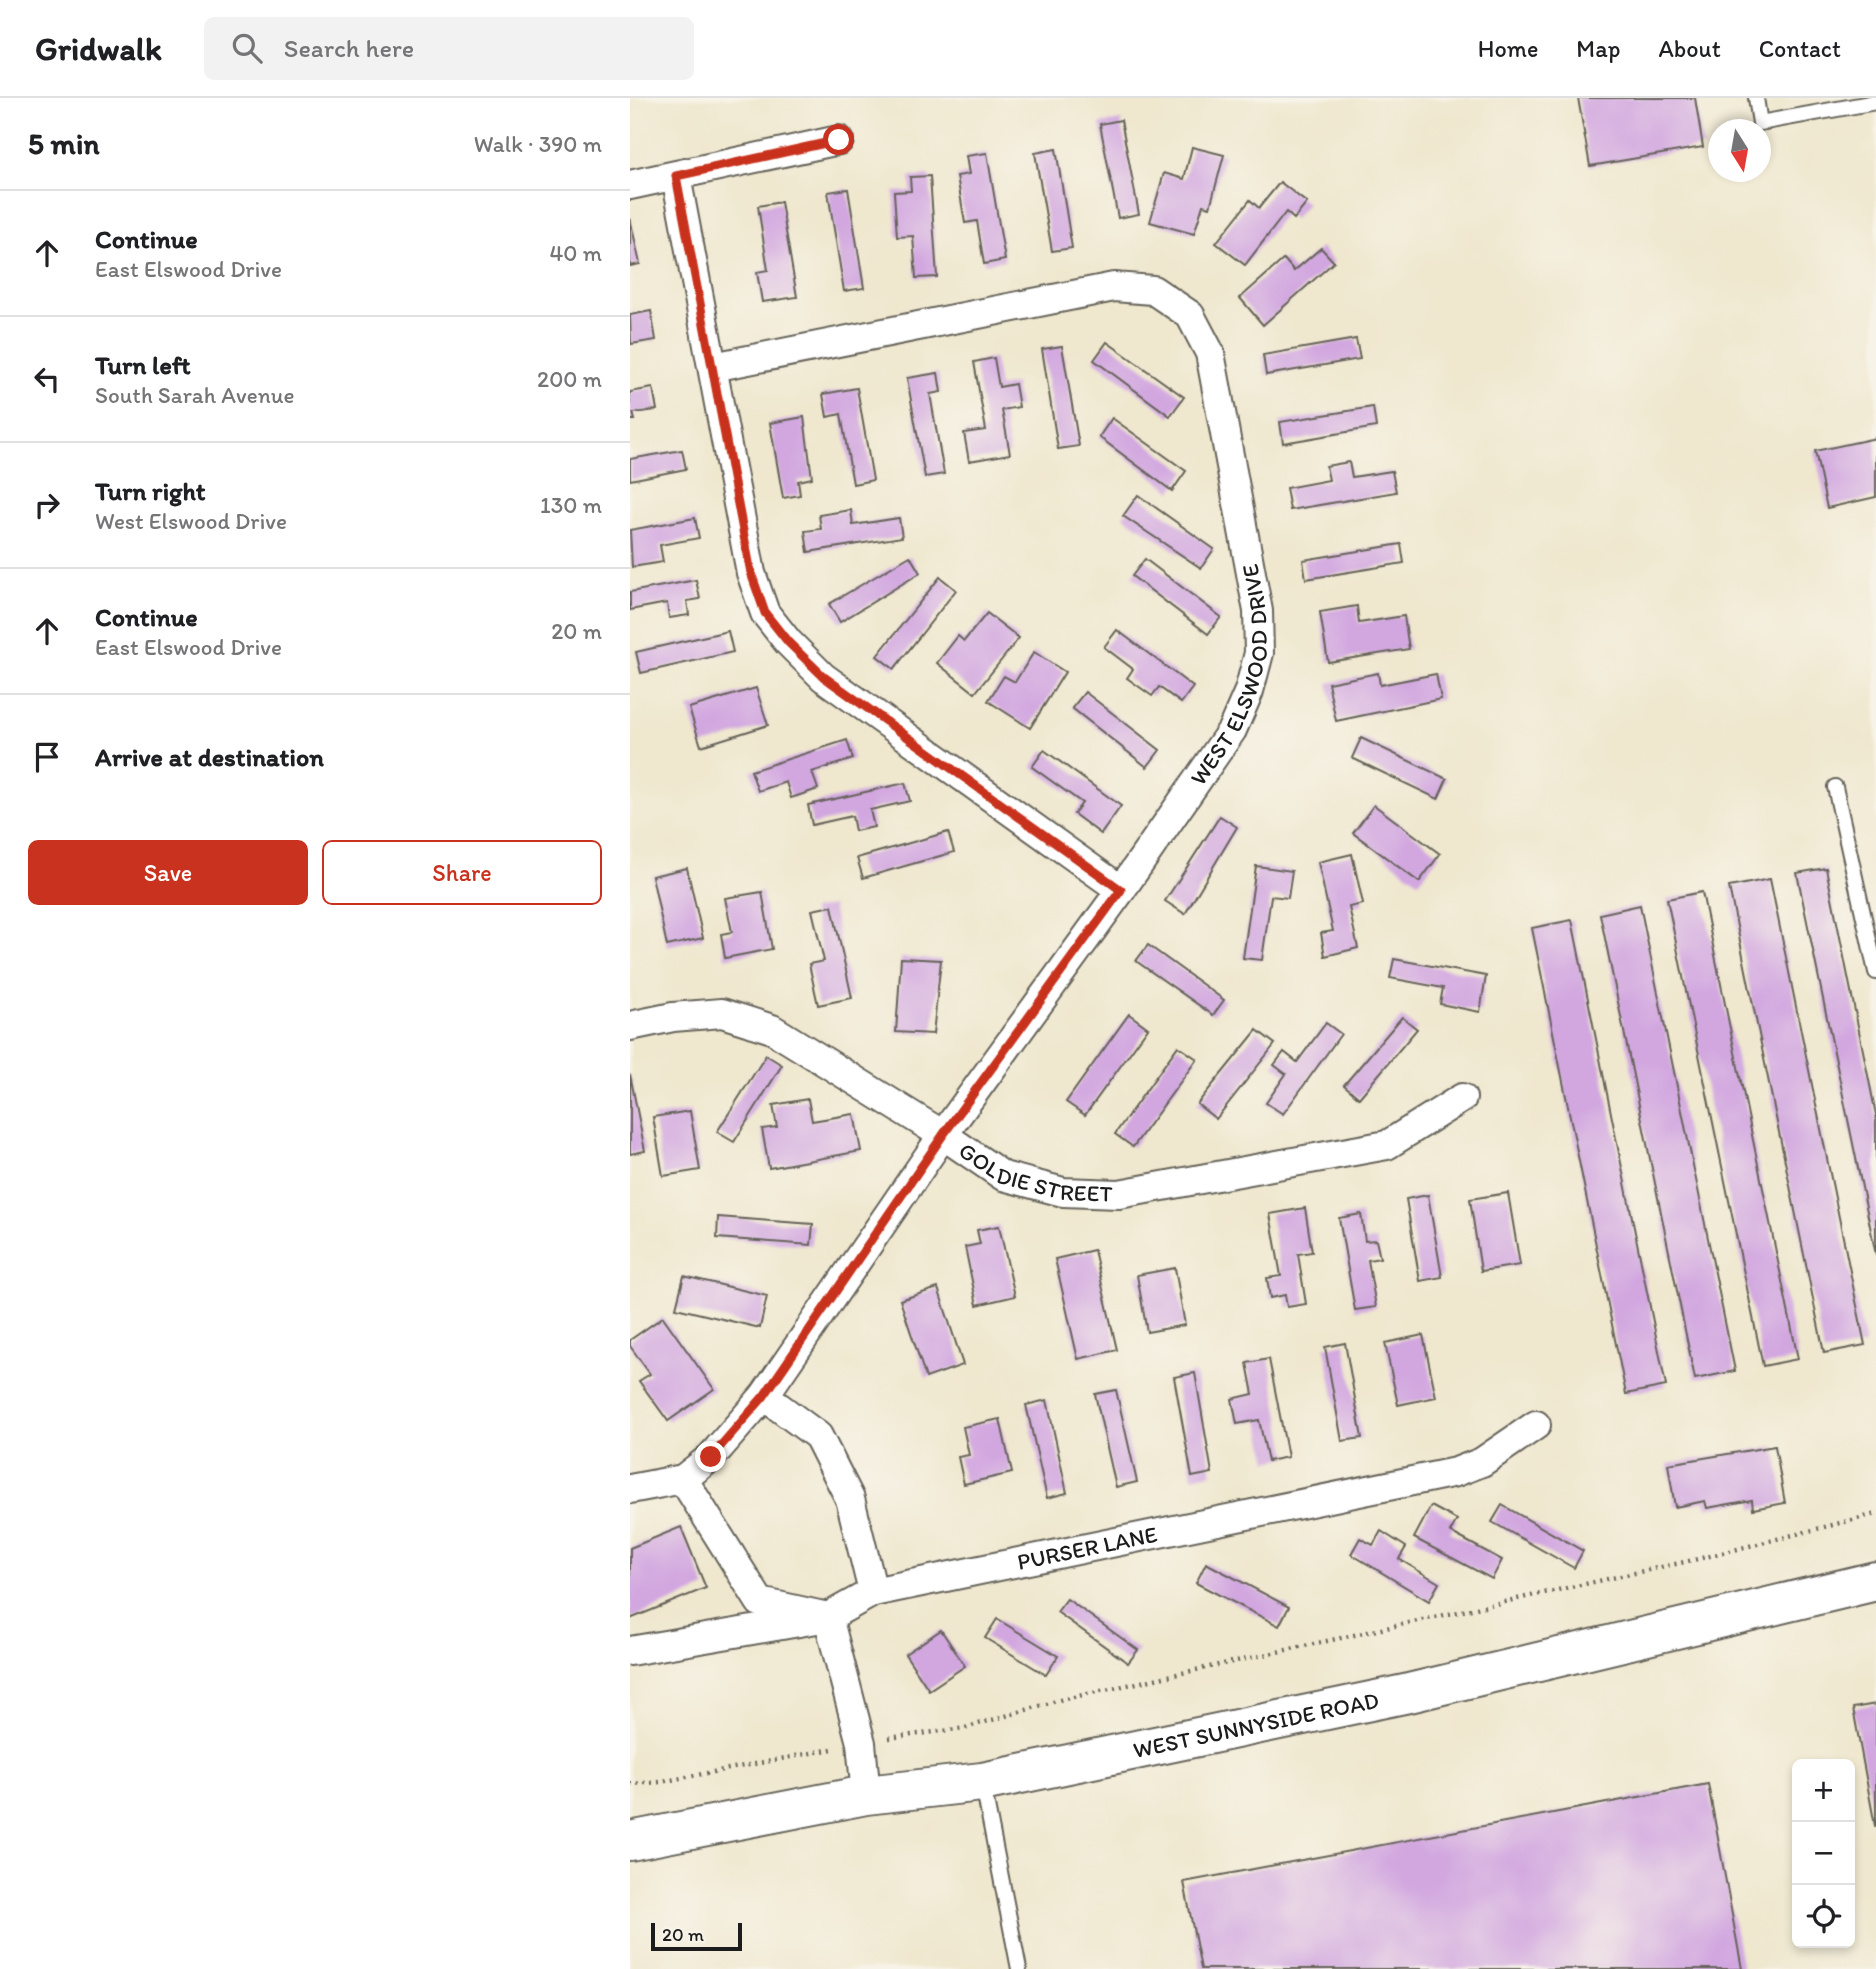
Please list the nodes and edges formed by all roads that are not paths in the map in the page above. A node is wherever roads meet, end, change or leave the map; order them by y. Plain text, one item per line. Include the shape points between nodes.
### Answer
1 (1755, 98) edge
2 (1876, 102) edge
3 (839, 140) dead end
4 (676, 176) junction
5 (630, 185) edge
6 (713, 367) junction
7 (1835, 787) dead end
8 (1121, 890) junction
9 (1876, 972) edge
10 (630, 1026) edge
11 (1462, 1098) dead end
12 (943, 1135) junction
13 (764, 1396) junction
14 (1536, 1424) dead end
15 (682, 1479) junction
16 (630, 1489) edge
17 (1876, 1581) edge
18 (873, 1592) junction
19 (828, 1617) junction
20 (630, 1651) edge
21 (982, 1782) junction
22 (866, 1795) junction
23 (630, 1841) edge
24 (1019, 1969) edge

1 - 2 lane via 1760,123
3 - 4 street
4 - 5 street
4 - 6 street
6 - 8 street via 751,573 765,613 824,677
6 - 8 street, WEST ELSWOOD DRIVE via 1114,287 1153,290 1190,315 1210,353 1258,611 1259,653 1232,730
7 - 9 lane
8 - 12 street, WEST ELSWOOD DRIVE
10 - 12 street, GOLDIE STREET via 722,1013 772,1029
11 - 12 street, GOLDIE STREET via 1387,1144 1119,1194 1063,1192 1003,1176
12 - 13 street, WEST ELSWOOD DRIVE
13 - 15 street, WEST ELSWOOD DRIVE via 711,1457
13 - 18 street via 818,1436 850,1499
14 - 18 street, PURSER LANE via 1482,1462 1457,1472
15 - 16 street
15 - 19 street via 760,1602
17 - 21 main road, WEST SUNNYSIDE ROAD via 1409,1693
18 - 19 street, PURSER LANE
19 - 20 street, PURSER LANE
19 - 22 street via 861,1743
21 - 22 main road, WEST SUNNYSIDE ROAD
21 - 24 lane
22 - 23 main road, WEST SUNNYSIDE ROAD

